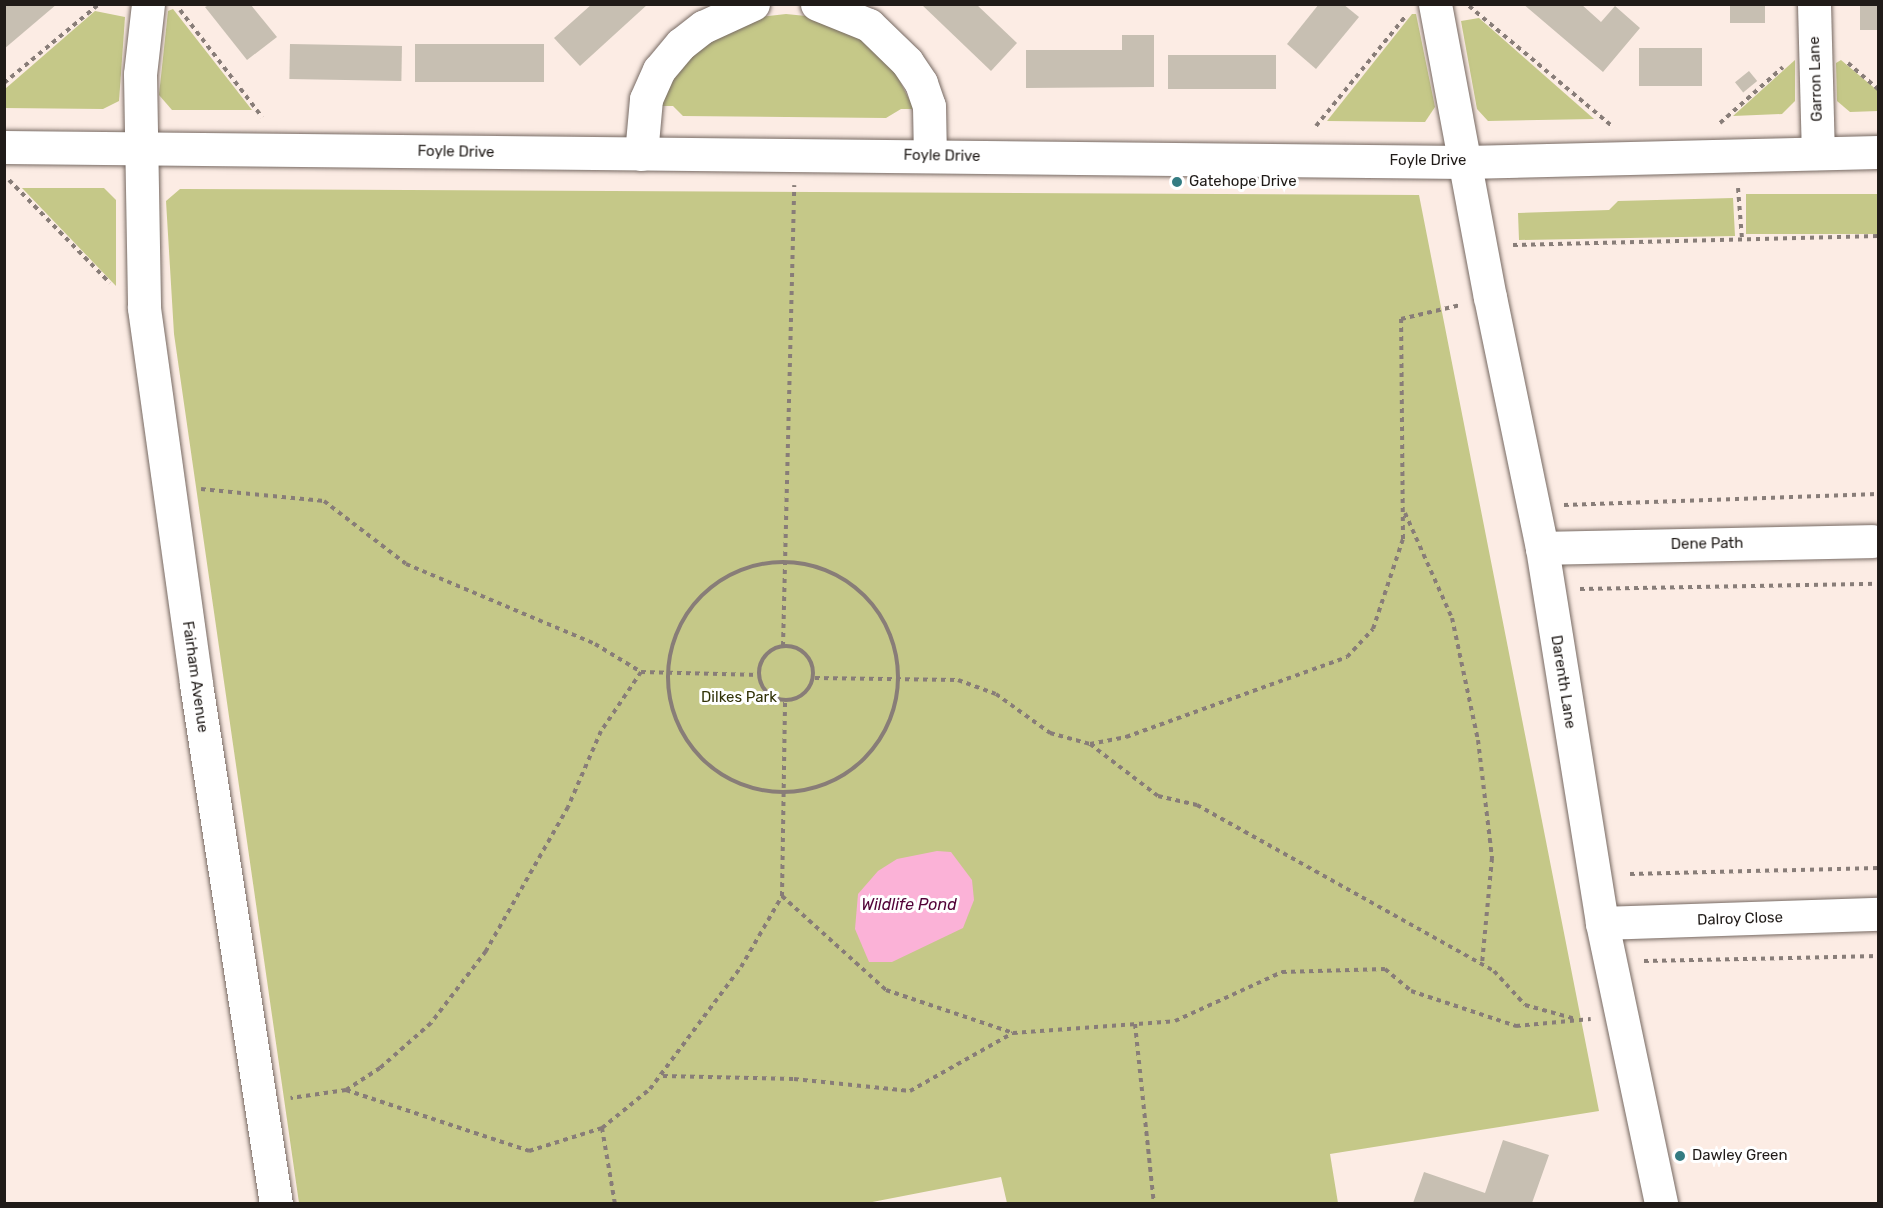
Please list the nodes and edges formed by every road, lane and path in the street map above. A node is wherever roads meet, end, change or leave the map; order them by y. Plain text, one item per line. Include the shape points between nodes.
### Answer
1 (99, 4) edge
2 (148, 4) edge
3 (176, 4) edge
4 (753, 4) edge
5 (816, 4) edge
6 (1468, 4) edge
7 (1814, 4) edge
8 (1421, 9) edge
9 (1839, 56) dead end
10 (1790, 60) dead end
11 (4, 83) edge
12 (1878, 89) edge
13 (262, 117) dead end
14 (1720, 123) dead end
15 (1611, 125) dead end
16 (1316, 126) dead end
17 (4, 147) edge
18 (139, 148) junction
19 (1878, 152) edge
20 (1818, 153) junction
21 (641, 154) junction
22 (795, 154) junction
23 (930, 156) junction
24 (1465, 162) junction
25 (9, 180) dead end
26 (1738, 188) dead end
27 (1878, 236) edge
28 (1742, 239) junction
29 (1513, 245) dead end
30 (117, 290) dead end
31 (1490, 297) junction
32 (168, 494) junction
33 (1878, 494) edge
34 (1561, 505) dead end
35 (1404, 510) junction
36 (1872, 541) dead end
37 (1542, 548) junction
38 (785, 562) junction
39 (1878, 584) edge
40 (1580, 589) dead end
41 (783, 646) junction
42 (641, 672) junction
43 (669, 672) junction
44 (760, 675) junction
45 (814, 678) junction
46 (899, 679) junction
47 (785, 700) junction
48 (1090, 744) junction
49 (781, 792) junction
50 (1878, 868) edge
51 (1630, 874) dead end
52 (782, 896) junction
53 (1878, 914) edge
54 (1602, 923) junction
55 (1878, 956) edge
56 (1644, 961) dead end
57 (1482, 964) junction
58 (1598, 1018) dead end
59 (1580, 1020) junction
60 (1135, 1024) junction
61 (1013, 1033) junction
62 (663, 1076) junction
63 (346, 1090) junction
64 (260, 1102) junction
65 (602, 1128) junction
66 (276, 1203) edge
67 (615, 1203) edge
68 (1154, 1203) edge
69 (1661, 1203) edge

1 - 11 path
2 - 18 street, Fairham Avenue via 140,74
3 - 13 path
4 - 21 street via 703,27 681,44 659,70 646,99
5 - 23 street via 869,25 907,62 921,82 928,106
6 - 15 path
7 - 20 street, Garron Lane
8 - 16 path
8 - 24 street, Darenth Lane
9 - 12 path
10 - 14 path
17 - 18 street, Foyle Drive
18 - 21 street, Foyle Drive
18 - 32 street, Fairham Avenue via 144,308
19 - 20 street, Foyle Drive
20 - 24 street, Foyle Drive
21 - 22 street, Foyle Drive
22 - 23 street, Foyle Drive
22 - 38 path
23 - 24 street, Foyle Drive
24 - 31 street, Darenth Lane
25 - 30 path
26 - 28 path
27 - 28 path
28 - 29 path
31 - 35 path via 1401,319
31 - 37 street, Darenth Lane
32 - 42 path via 212,488 324,501 406,564 595,644
32 - 64 street, Fairham Avenue
33 - 34 path
35 - 48 path via 1403,539 1373,629 1347,657 1126,737
35 - 57 path via 1452,618 1478,740 1492,858
36 - 37 street, Dene Path
37 - 54 street, Darenth Lane
38 - 41 path
38 - 43 path via 738,571 699,598 674,639
38 - 46 path via 832,573 870,601 893,644
39 - 40 path
41 - 44 path via 767,654
41 - 45 path via 807,656
42 - 43 path
42 - 63 path via 601,731 568,807 486,951 431,1023 380,1068
43 - 44 path
43 - 49 path via 673,711 696,753 735,781
44 - 47 path via 769,693
45 - 46 path
45 - 47 path via 802,695
46 - 48 path via 958,681 996,694 1050,733
46 - 49 path via 892,715 867,756 828,783
47 - 49 path
48 - 57 path via 1158,796 1197,805
49 - 52 path
50 - 51 path
52 - 61 path via 886,990
52 - 62 path via 741,967
53 - 54 street, Dalroy Close
54 - 69 street, Darenth Lane
55 - 56 path
57 - 59 path via 1494,971 1525,1005
58 - 59 path
59 - 60 path via 1516,1026 1411,991 1385,969 1282,972 1175,1021
60 - 61 path
60 - 68 path
61 - 62 path via 910,1091 794,1079
62 - 65 path
63 - 64 path
63 - 65 path via 529,1151
64 - 66 street, Fairham Avenue
65 - 67 path

